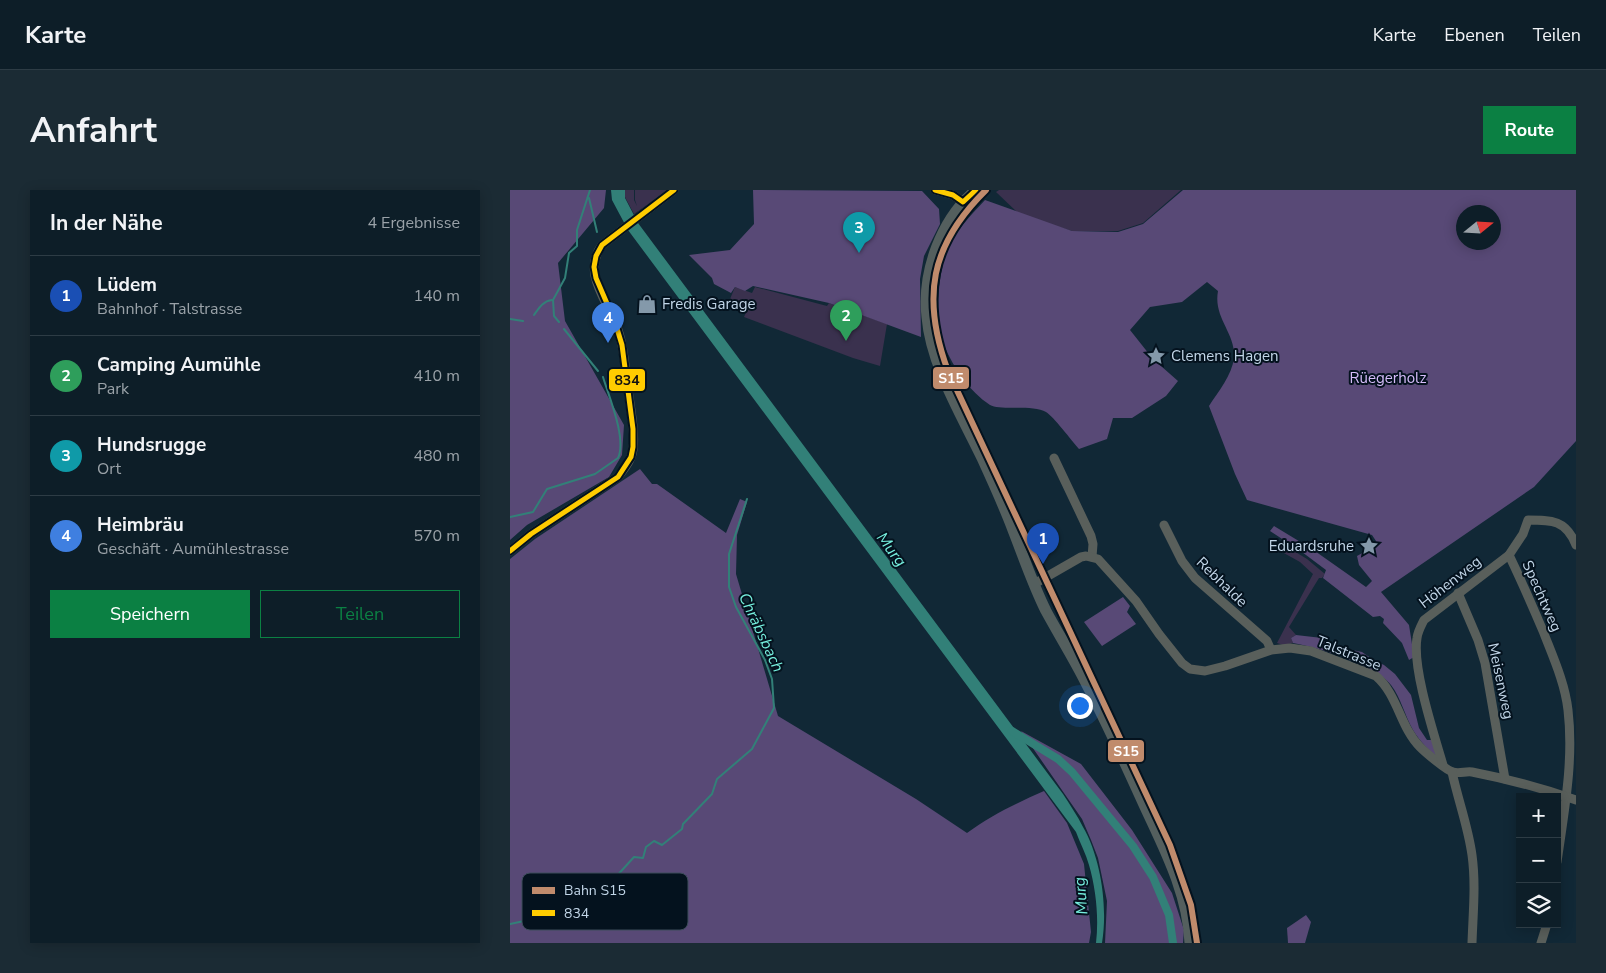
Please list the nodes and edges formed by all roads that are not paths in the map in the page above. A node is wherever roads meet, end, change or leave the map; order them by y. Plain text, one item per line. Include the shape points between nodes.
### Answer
1 (674, 190) edge
2 (935, 190) edge
3 (973, 191) edge
4 (963, 202) junction
5 (1054, 458) dead end
6 (1164, 525) dead end
7 (1576, 545) edge
8 (510, 551) edge
9 (1509, 554) junction
10 (1092, 557) junction
11 (1034, 584) junction
12 (1458, 593) junction
13 (1271, 650) junction
14 (1443, 765) junction
15 (1452, 772) junction
16 (1505, 779) junction
17 (1566, 797) junction
18 (1576, 800) edge
19 (1560, 838) edge
20 (1546, 928) edge
21 (1190, 943) edge
22 (1472, 943) edge
23 (1541, 943) edge

1 - 8 street via 616,233 598,249 594,258 597,285 621,341 633,436 628,464 618,477 530,534
2 - 4 street
3 - 4 main road
4 - 11 main road via 941,238 932,263 926,300 929,332 942,373 1002,503
5 - 10 street via 1091,536
6 - 13 street, Rebhalde via 1188,569 1267,641
7 - 9 street, Höhenweg via 1560,523 1528,520
9 - 12 street, Höhenweg
9 - 17 street, Spechtweg via 1564,687 1570,734
10 - 11 street via 1080,557
10 - 13 street, Talstrasse via 1103,564 1136,601 1182,663 1190,669 1205,671
11 - 21 main road via 1054,627 1092,693 1161,842 1182,894
12 - 14 street, Höhenweg via 1424,620 1416,640 1421,683
12 - 16 street, Meisenweg via 1485,663
13 - 14 street, Talstrasse via 1311,651 1376,676 1393,697 1414,740
14 - 15 street, Talstrasse
15 - 16 street
15 - 22 street via 1474,869
16 - 17 street
17 - 18 street
17 - 19 street, Spechtweg
20 - 23 street

